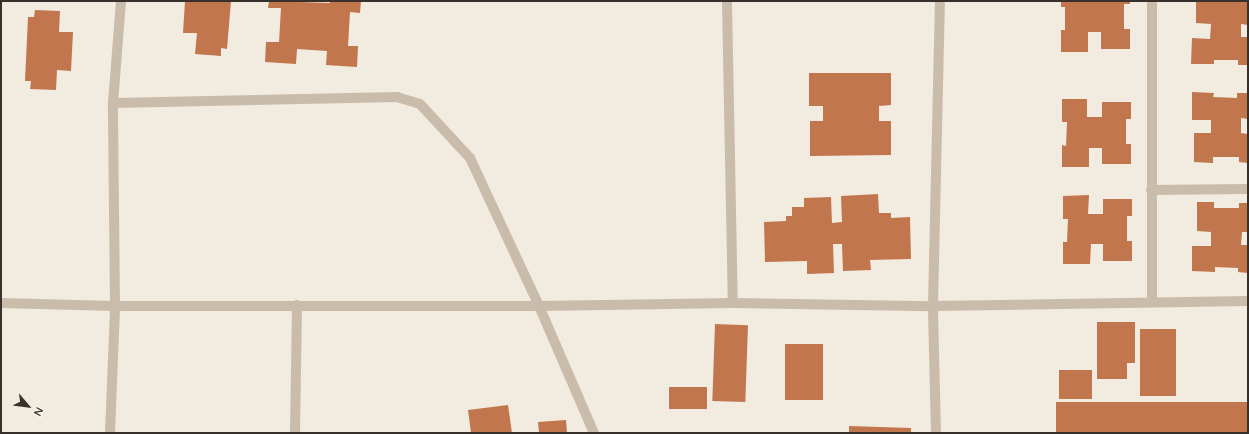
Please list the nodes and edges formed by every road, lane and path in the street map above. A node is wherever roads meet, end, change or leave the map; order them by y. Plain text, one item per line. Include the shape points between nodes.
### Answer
1 (121, 1) edge
2 (727, 1) edge
3 (940, 1) edge
4 (1152, 1) edge
5 (113, 103) junction
6 (1248, 189) edge
7 (1151, 190) junction
8 (1248, 301) edge
9 (733, 302) junction
10 (1152, 302) junction
11 (1, 303) edge
12 (297, 305) junction
13 (115, 306) junction
14 (539, 306) junction
15 (933, 306) junction
16 (110, 433) edge
17 (295, 433) edge
18 (594, 433) edge
19 (936, 433) edge

1 - 5 street
2 - 9 street
3 - 15 street
4 - 7 street
5 - 13 street
5 - 14 street via 397,97 420,104 470,158
6 - 7 street
7 - 10 street
8 - 10 street
9 - 14 street
9 - 15 street
10 - 15 street
11 - 13 street
12 - 13 street
12 - 14 street
12 - 17 street
13 - 16 street
14 - 18 street
15 - 19 street

